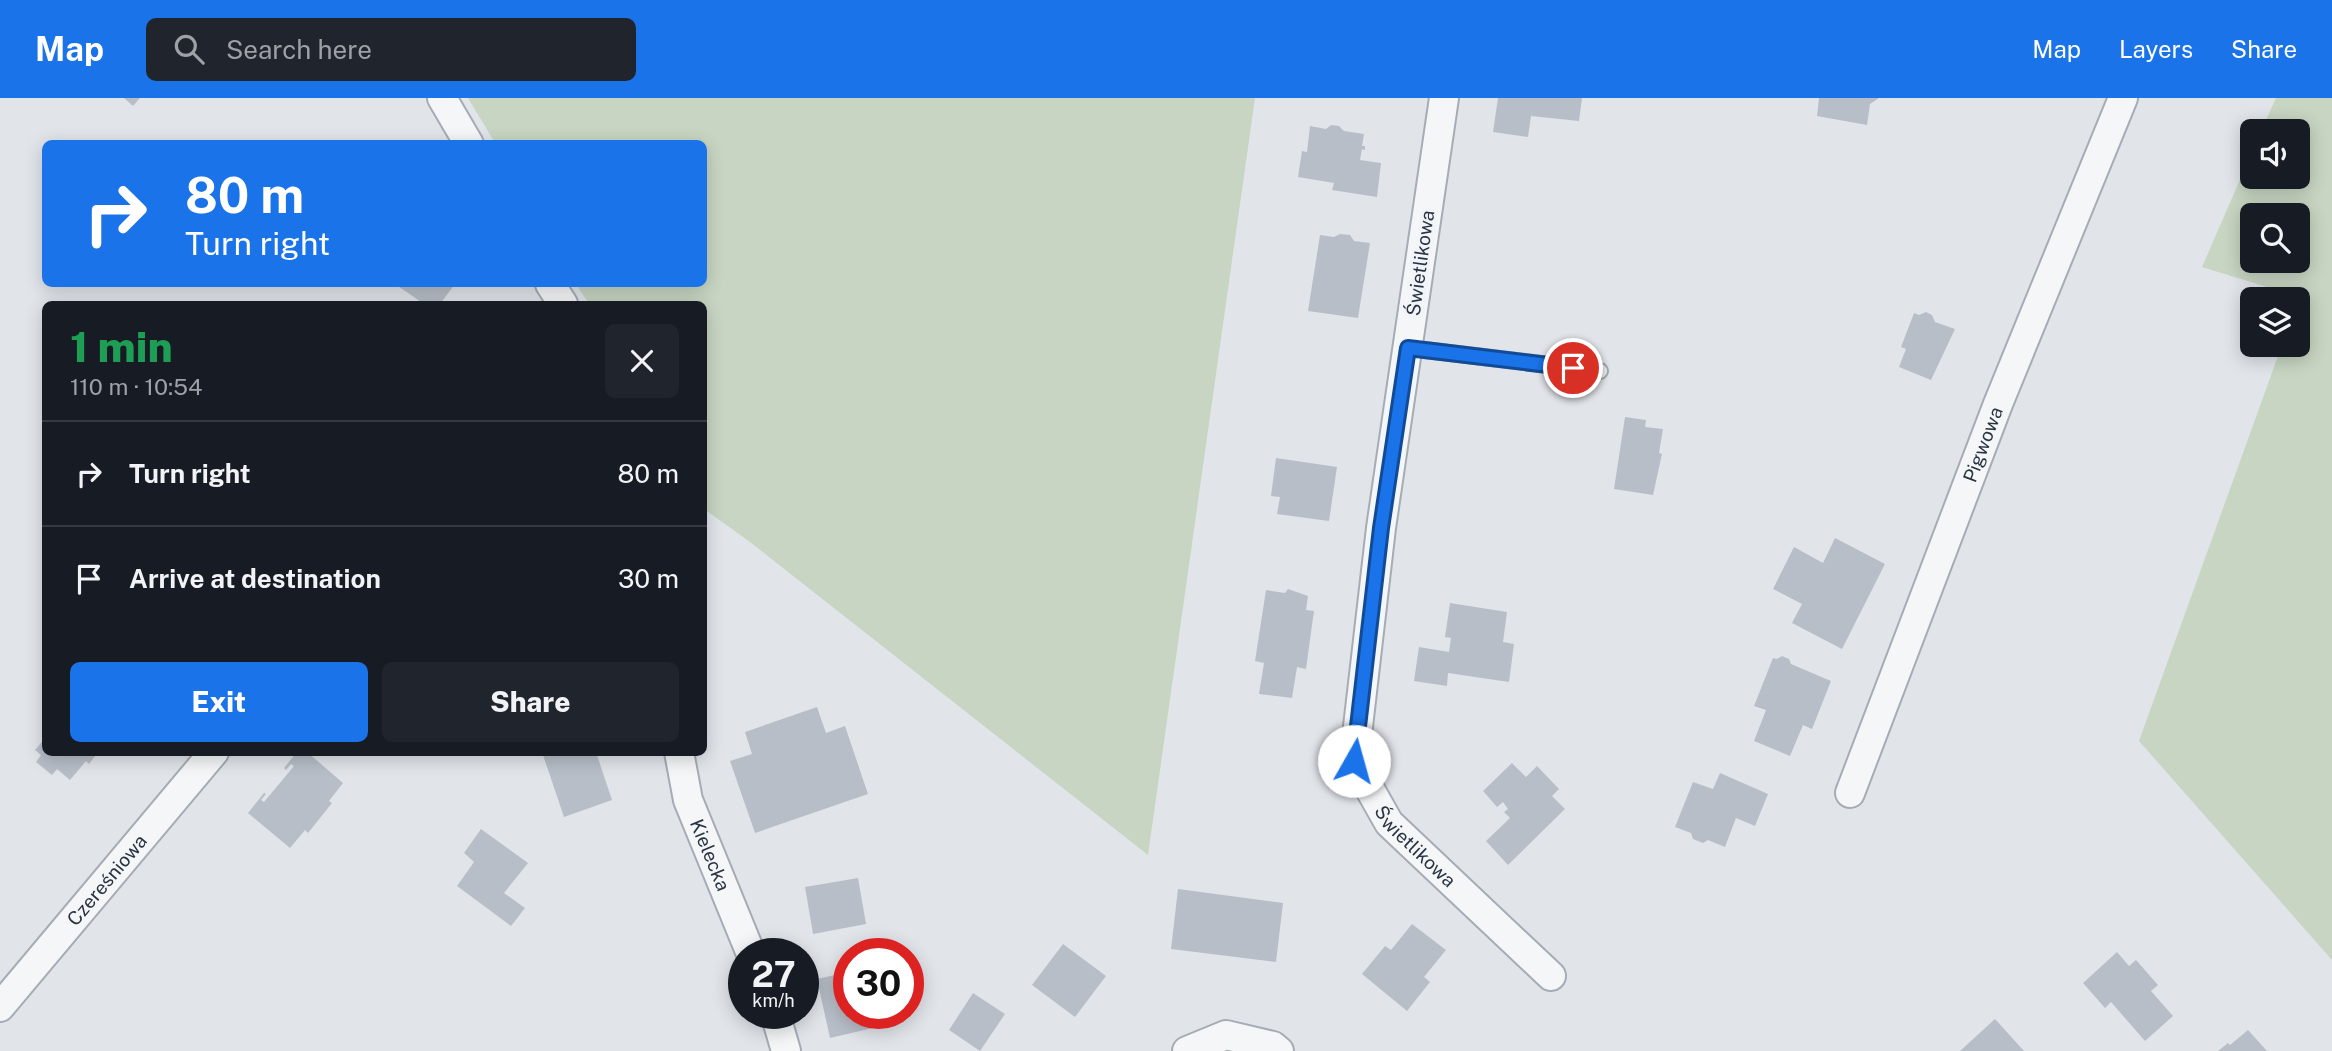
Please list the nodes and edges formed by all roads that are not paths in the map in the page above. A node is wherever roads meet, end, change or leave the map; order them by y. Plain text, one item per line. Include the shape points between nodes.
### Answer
1 (442, 98) edge
2 (1444, 98) edge
3 (2123, 98) edge
4 (466, 140) edge
5 (1408, 348) junction
6 (1600, 371) dead end
7 (211, 756) edge
8 (680, 756) edge
9 (1850, 793) dead end
10 (744, 938) edge
11 (1551, 976) dead end
12 (0, 1006) edge
13 (780, 1029) edge
14 (786, 1051) edge
15 (1187, 1051) edge
16 (1279, 1051) edge

1 - 4 street
2 - 5 street, Świetlikowa
3 - 9 street, Pigwowa via 1998,404
5 - 6 lane
5 - 11 street, Świetlikowa via 1354,761 1388,823
7 - 12 street, Czereśniowa
8 - 10 street, Kielecka via 688,800
13 - 14 street
15 - 16 street via 1226,1035

